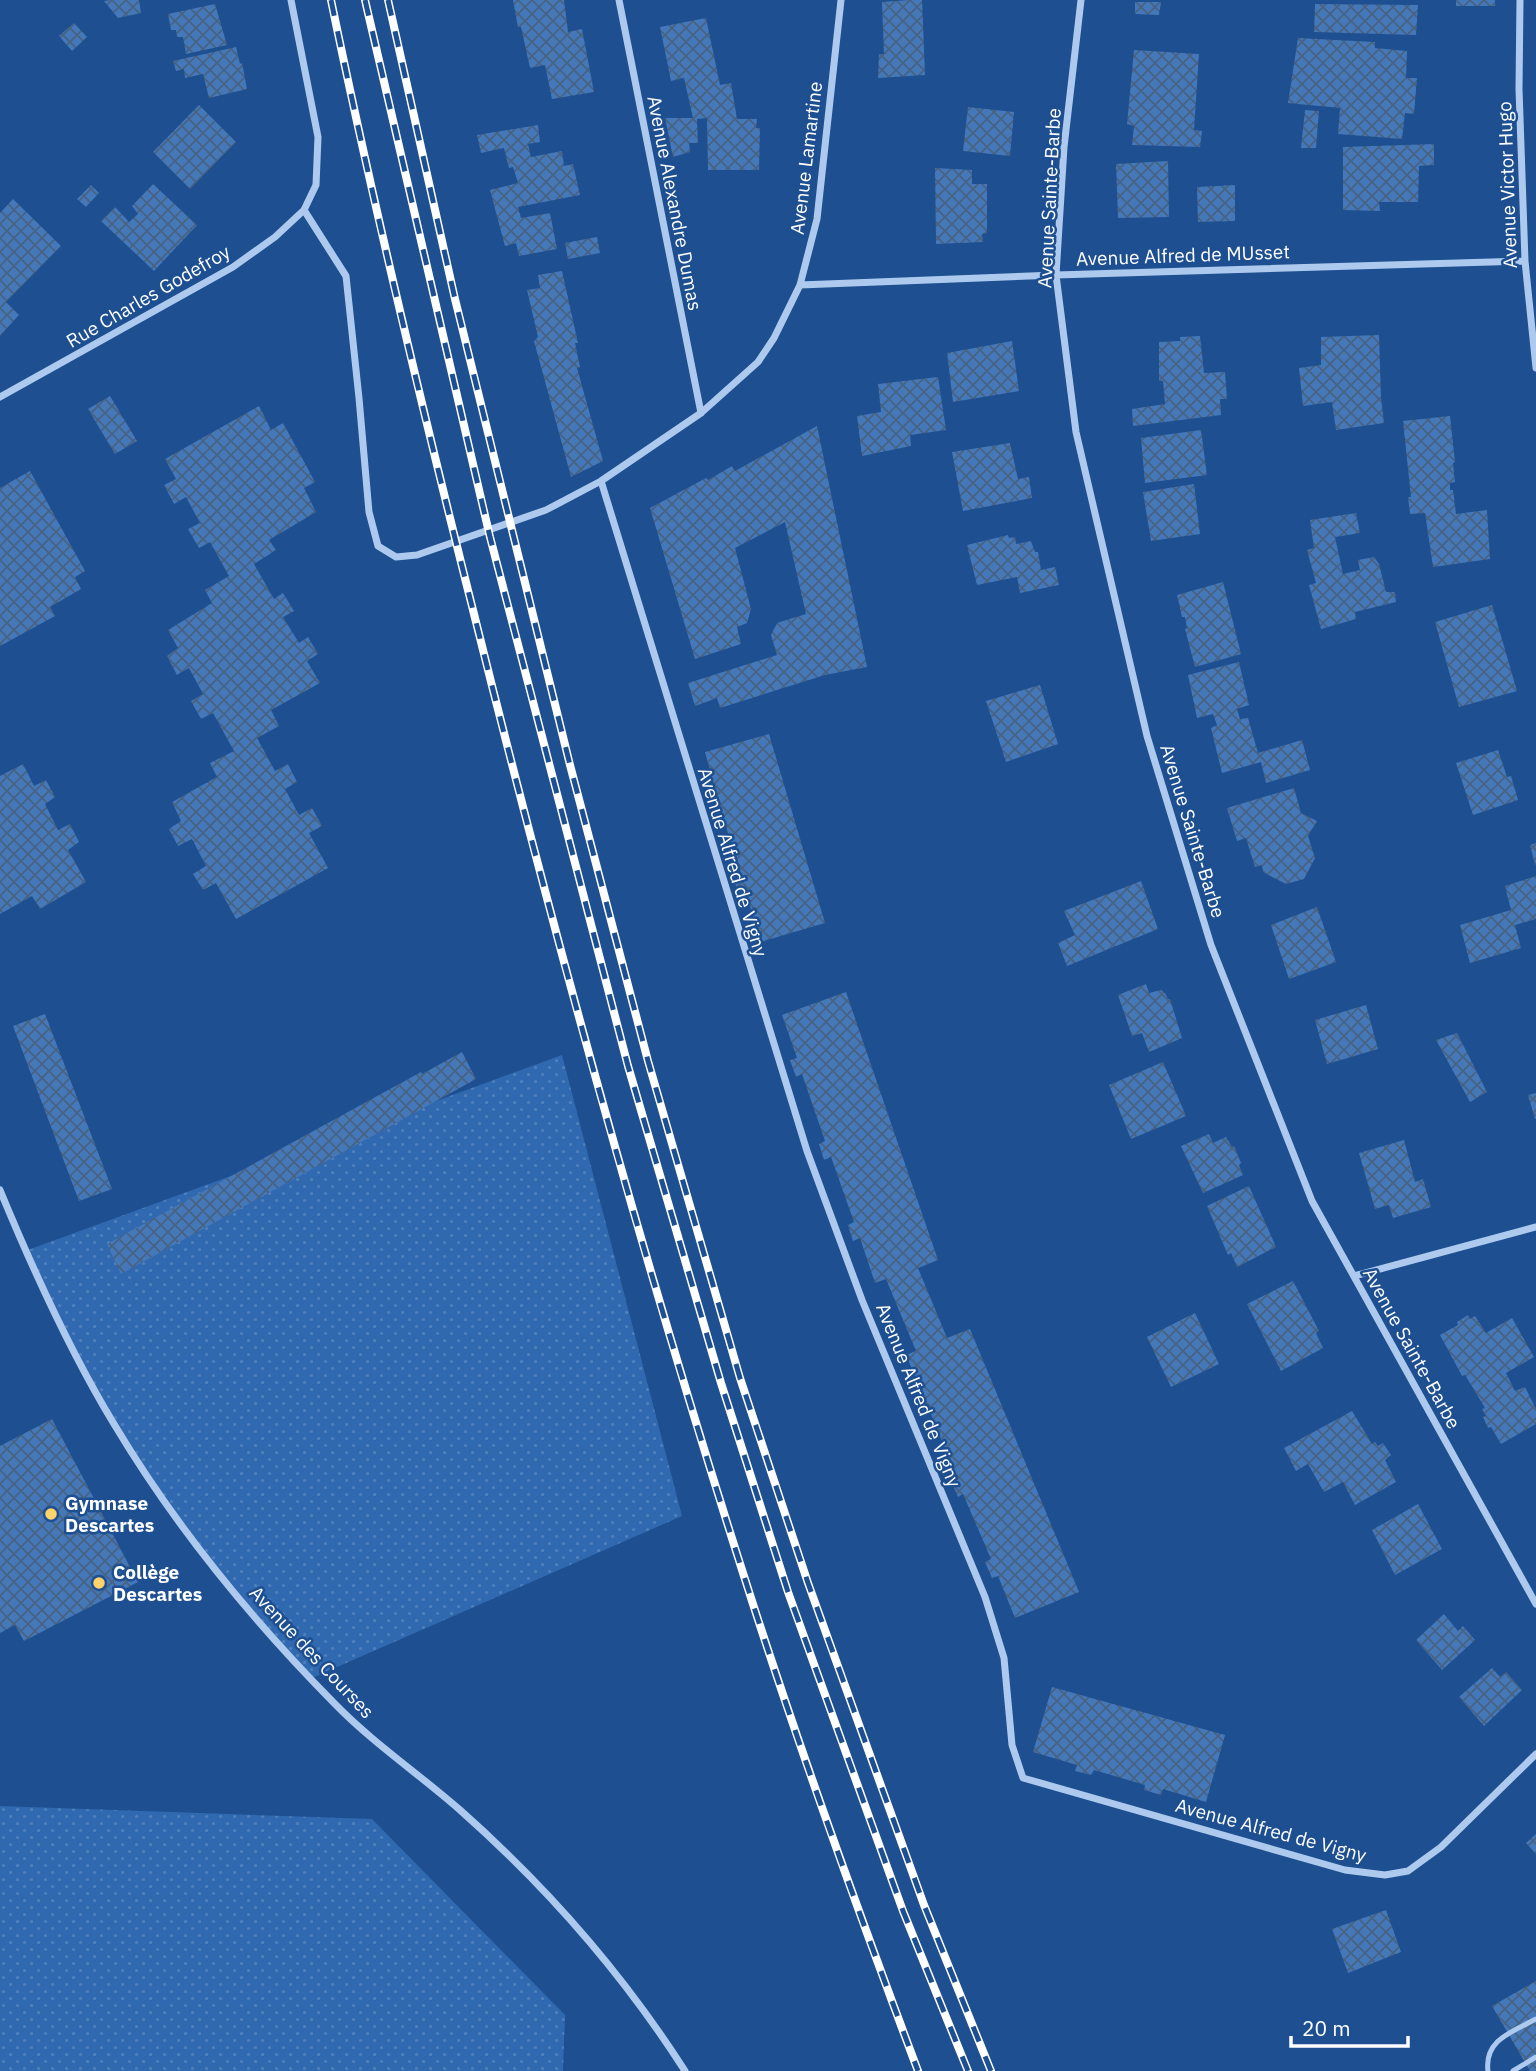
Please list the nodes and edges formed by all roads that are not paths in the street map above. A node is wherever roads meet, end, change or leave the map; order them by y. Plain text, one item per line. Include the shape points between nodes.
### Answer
1 (291, 0) edge
2 (619, 0) edge
3 (841, 0) edge
4 (1082, 0) edge
5 (1520, 0) edge
6 (304, 210) junction
7 (1525, 261) junction
8 (1056, 275) junction
9 (800, 285) junction
10 (1536, 368) edge
11 (0, 397) edge
12 (701, 413) junction
13 (601, 481) junction
14 (0, 1190) edge
15 (1536, 1227) edge
16 (1354, 1276) junction
17 (1536, 1604) edge
18 (1536, 1754) edge
19 (1536, 2019) edge
20 (1536, 2057) edge
21 (685, 2071) edge
22 (1488, 2071) edge
23 (1513, 2071) edge

1 - 6 street via 318,137 316,185
2 - 12 street, Avenue Alexandre Dumas
3 - 9 street, Avenue Lamartine via 817,219
4 - 8 street, Avenue Sainte-Barbe via 1064,147
5 - 7 street, Avenue Victor Hugo
6 - 11 street, Rue Charles Godefroy via 233,267
6 - 13 street, Avenue Lamartine via 346,276 369,512 378,545 396,557 417,555 546,510
7 - 8 street, Avenue Alfred de MUsset
7 - 10 street, Avenue Victor Hugo
8 - 9 street, Avenue Alfred de MUsset
8 - 16 street, Avenue Sainte-Barbe via 1076,432 1147,736 1212,945 1312,1201
9 - 12 street, Avenue Lamartine via 758,362
12 - 13 street, Avenue Lamartine
13 - 18 street, Avenue Alfred de Vigny via 807,1151 862,1300 985,1597 1004,1658 1012,1745 1023,1779 1345,1870 1385,1875 1408,1871 1441,1847
14 - 21 street, Avenue des Courses via 70,1345 114,1424 201,1550 334,1703 525,1870 623,1982
15 - 16 street
16 - 17 street, Avenue Sainte-Barbe
19 - 22 lane via 1491,2047
20 - 23 lane

